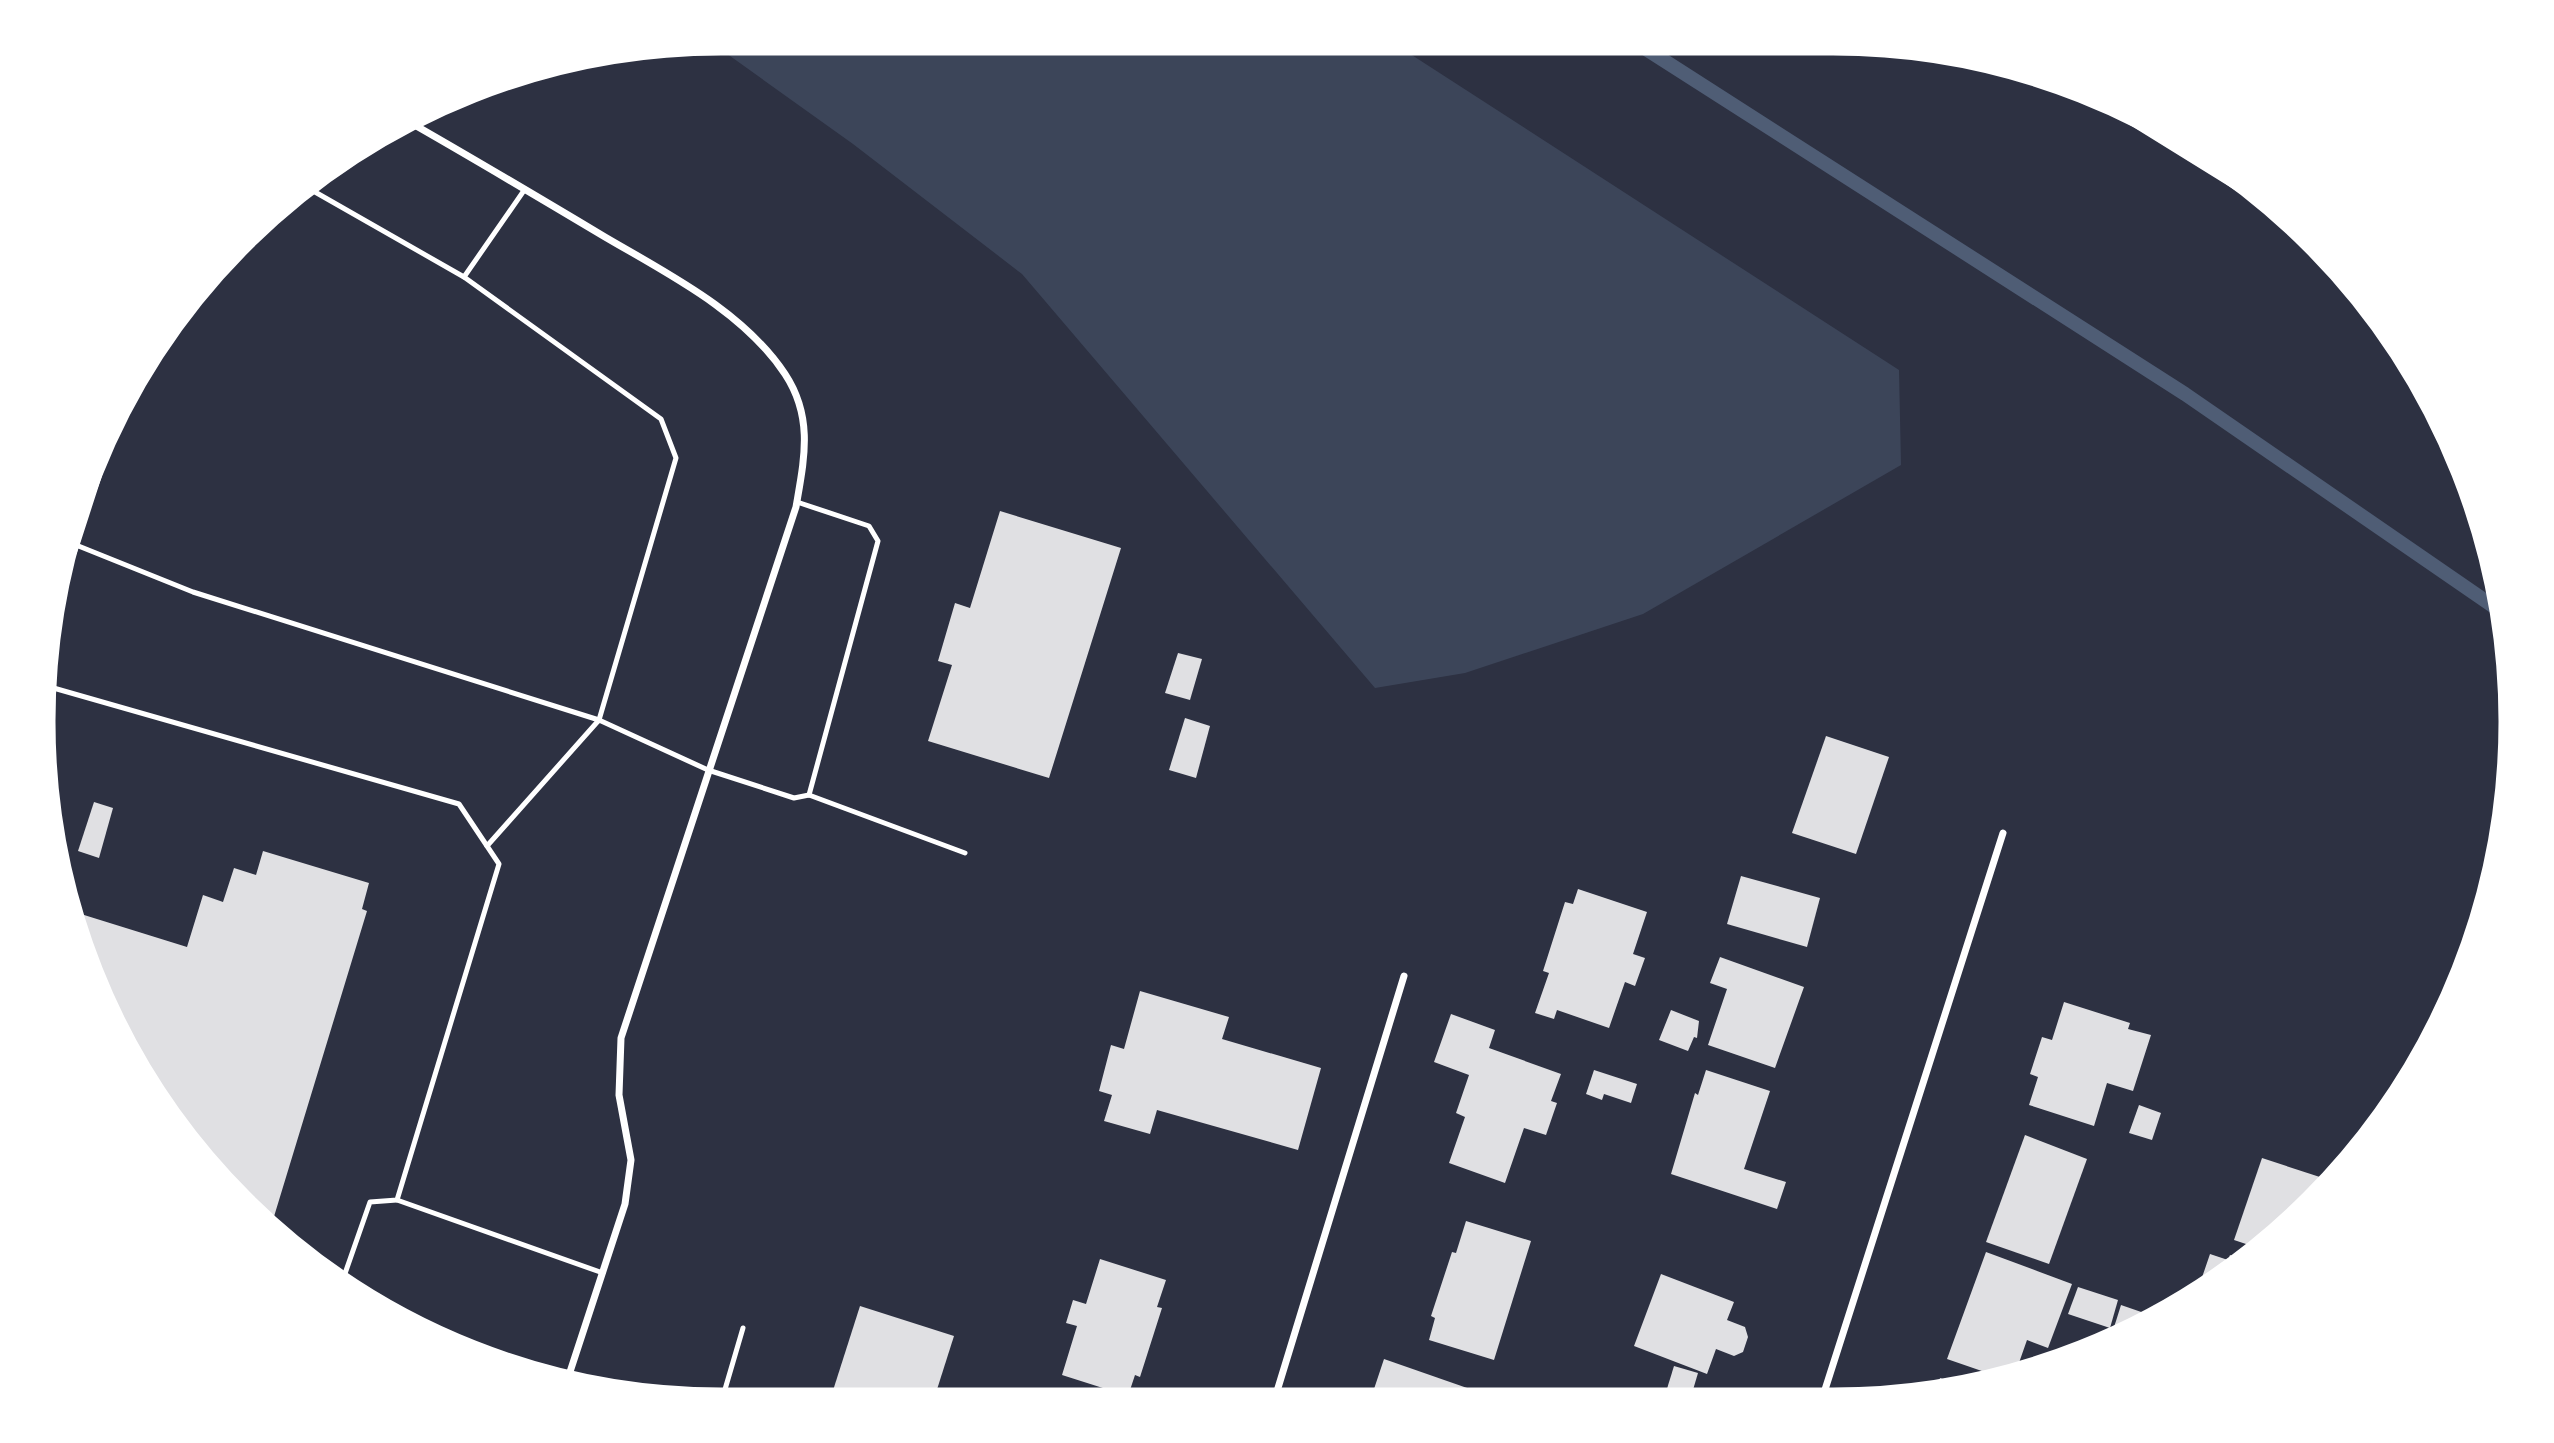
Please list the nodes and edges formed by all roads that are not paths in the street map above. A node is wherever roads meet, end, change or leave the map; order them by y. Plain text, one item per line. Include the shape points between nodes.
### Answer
1 (416, 125) edge
2 (525, 189) junction
3 (312, 190) edge
4 (464, 277) junction
5 (101, 468) edge
6 (797, 502) junction
7 (76, 545) junction
8 (73, 554) edge
9 (52, 688) edge
10 (599, 720) junction
11 (708, 770) junction
12 (809, 796) junction
13 (2003, 833) dead end
14 (488, 846) junction
15 (965, 852) dead end
16 (1404, 976) dead end
17 (397, 1200) junction
18 (603, 1273) junction
19 (344, 1276) edge
20 (743, 1328) dead end
21 (569, 1374) edge
22 (724, 1392) edge
23 (1277, 1392) edge
24 (1824, 1392) edge

1 - 2 street
2 - 4 lane
2 - 6 street via 694,290 746,330 786,374 800,408 806,443
3 - 4 lane
4 - 10 lane via 661,419 676,458
5 - 7 street
6 - 11 street
6 - 12 lane via 869,526 878,541
7 - 8 street
7 - 10 lane via 193,592
9 - 14 lane via 459,804
10 - 11 lane
10 - 14 lane
11 - 12 lane via 794,799
11 - 18 street via 621,1038 619,1095 631,1160 625,1204
12 - 15 lane
13 - 24 street
14 - 17 lane via 499,864
16 - 23 street
17 - 18 lane
17 - 19 lane via 370,1202
18 - 21 street
20 - 22 lane

